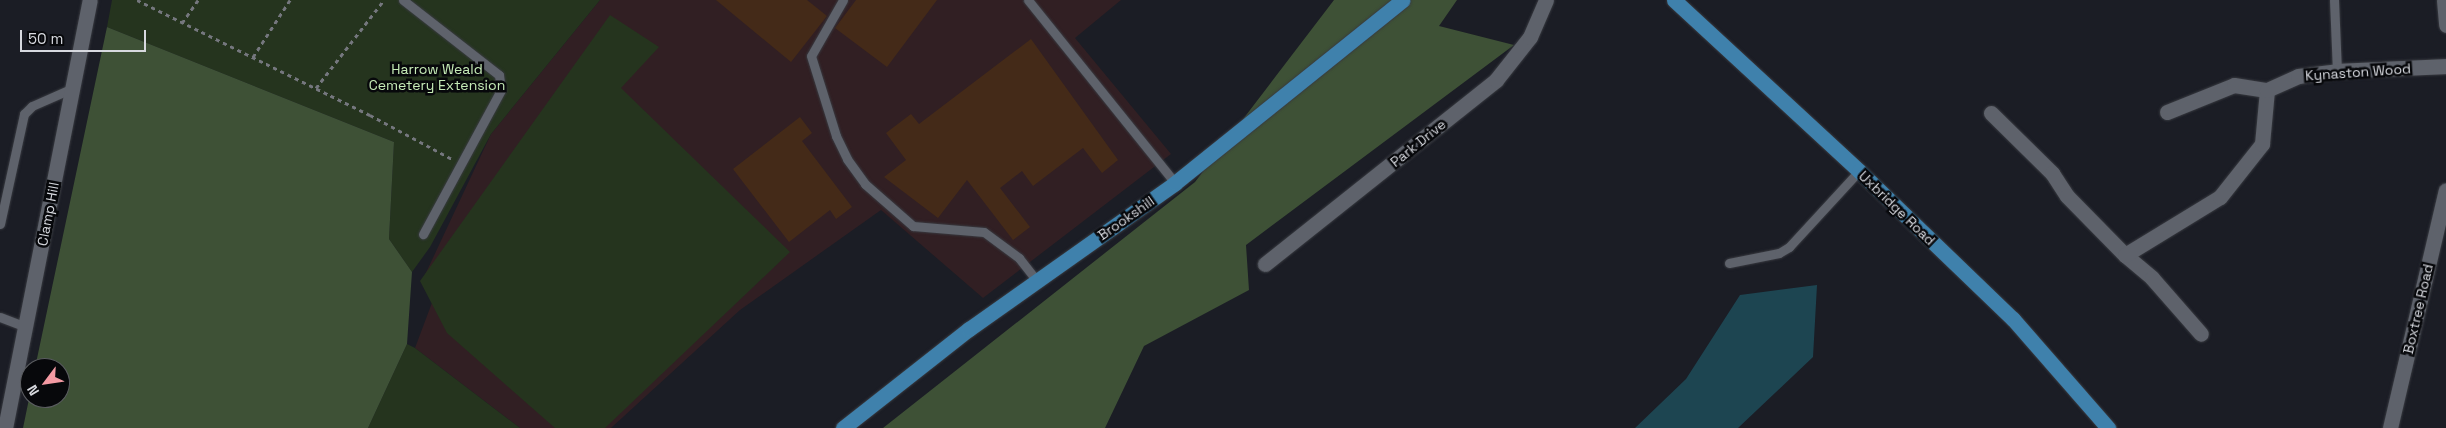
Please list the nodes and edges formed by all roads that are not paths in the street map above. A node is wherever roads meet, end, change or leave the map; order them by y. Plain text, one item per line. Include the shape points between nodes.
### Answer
1 (90, 0) edge
2 (403, 0) edge
3 (843, 0) edge
4 (1028, 0) edge
5 (1403, 0) edge
6 (1546, 0) edge
7 (1674, 0) edge
8 (2334, 0) edge
9 (2444, 0) edge
10 (2446, 19) edge
11 (2446, 66) edge
12 (2338, 70) junction
13 (73, 88) junction
14 (2267, 90) junction
15 (2168, 112) dead end
16 (1991, 113) dead end
17 (1859, 171) junction
18 (1175, 182) junction
19 (2446, 190) edge
20 (0, 224) edge
21 (423, 234) dead end
22 (2124, 255) junction
23 (1729, 263) dead end
24 (1265, 264) dead end
25 (1037, 281) junction
26 (0, 317) edge
27 (26, 327) junction
28 (2200, 334) dead end
29 (5, 428) edge
30 (843, 428) edge
31 (2108, 428) edge
32 (2390, 428) edge

1 - 13 street, Clamp Hill
2 - 21 lane via 499,75 502,90
3 - 25 lane via 811,56 836,136 851,165 865,184 913,226 984,232 1019,258
4 - 18 lane
5 - 18 main road, Brookshill
6 - 24 street, Park Drive via 1530,37 1496,80
7 - 17 main road, Uxbridge Road
8 - 12 lane
9 - 10 street
11 - 12 street, Kynaston Wood
12 - 14 street, Kynaston Wood via 2298,76
13 - 20 lane via 32,106 24,114
13 - 27 street, Clamp Hill
14 - 15 street via 2234,85
14 - 22 street via 2262,144 2220,197
16 - 22 street via 2052,173 2067,196
17 - 23 lane via 1789,247 1779,253
17 - 31 main road, Uxbridge Road via 2013,320
18 - 25 main road, Brookshill
19 - 32 street, Boxtree Road
22 - 28 street via 2152,278
25 - 30 main road, Brookshill
26 - 27 lane
27 - 29 street, Clamp Hill

